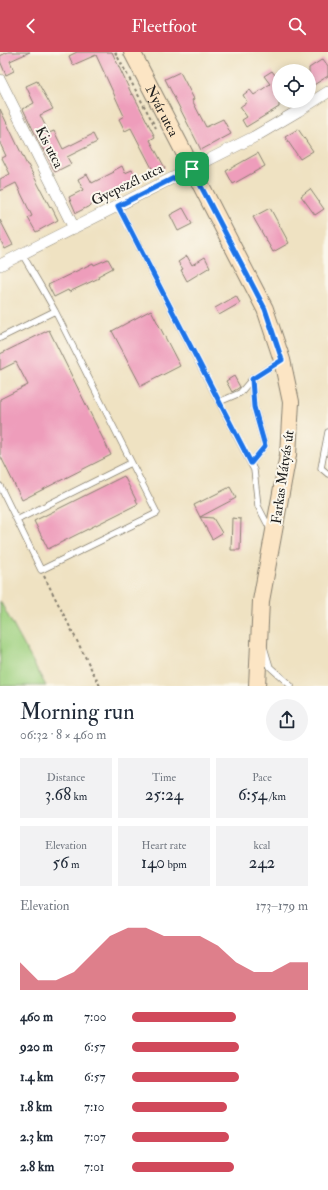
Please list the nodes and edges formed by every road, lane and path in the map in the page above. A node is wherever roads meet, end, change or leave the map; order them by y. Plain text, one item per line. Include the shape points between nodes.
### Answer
1 (132, 52) edge
2 (0, 80) edge
3 (328, 92) edge
4 (192, 169) junction
5 (118, 206) junction
6 (74, 228) junction
7 (22, 254) junction
8 (0, 265) edge
9 (55, 311) junction
10 (0, 338) edge
11 (282, 360) junction
12 (252, 379) junction
13 (219, 402) junction
14 (328, 432) edge
15 (131, 463) junction
16 (251, 463) junction
17 (328, 474) edge
18 (0, 486) edge
19 (17, 520) junction
20 (274, 536) junction
21 (41, 570) junction
22 (260, 629) junction
23 (100, 686) edge
24 (257, 686) edge
25 (291, 686) edge

1 - 4 street, Nyár utca
2 - 6 street, Kis utca
3 - 4 street, Gyepszél utca via 254,137
4 - 5 street, Gyepszél utca
4 - 11 street, Farkas Mátyás út via 265,309
5 - 6 street, Gyepszél utca
5 - 13 lane
6 - 7 street, Gyepszél utca
7 - 8 street, Gyepszél utca
7 - 9 lane
9 - 10 lane
9 - 15 lane
11 - 12 lane
11 - 20 street, Farkas Mátyás út via 291,402 288,455
12 - 13 lane via 240,393
12 - 16 lane via 254,407 265,446
13 - 16 lane
14 - 17 lane via 321,468
15 - 19 lane
15 - 21 lane via 157,513
16 - 20 lane via 258,506
18 - 19 lane
19 - 21 lane
20 - 22 street, Farkas Mátyás út via 261,601
21 - 23 path
22 - 24 street, Farkas Mátyás út
22 - 25 lane via 270,667

